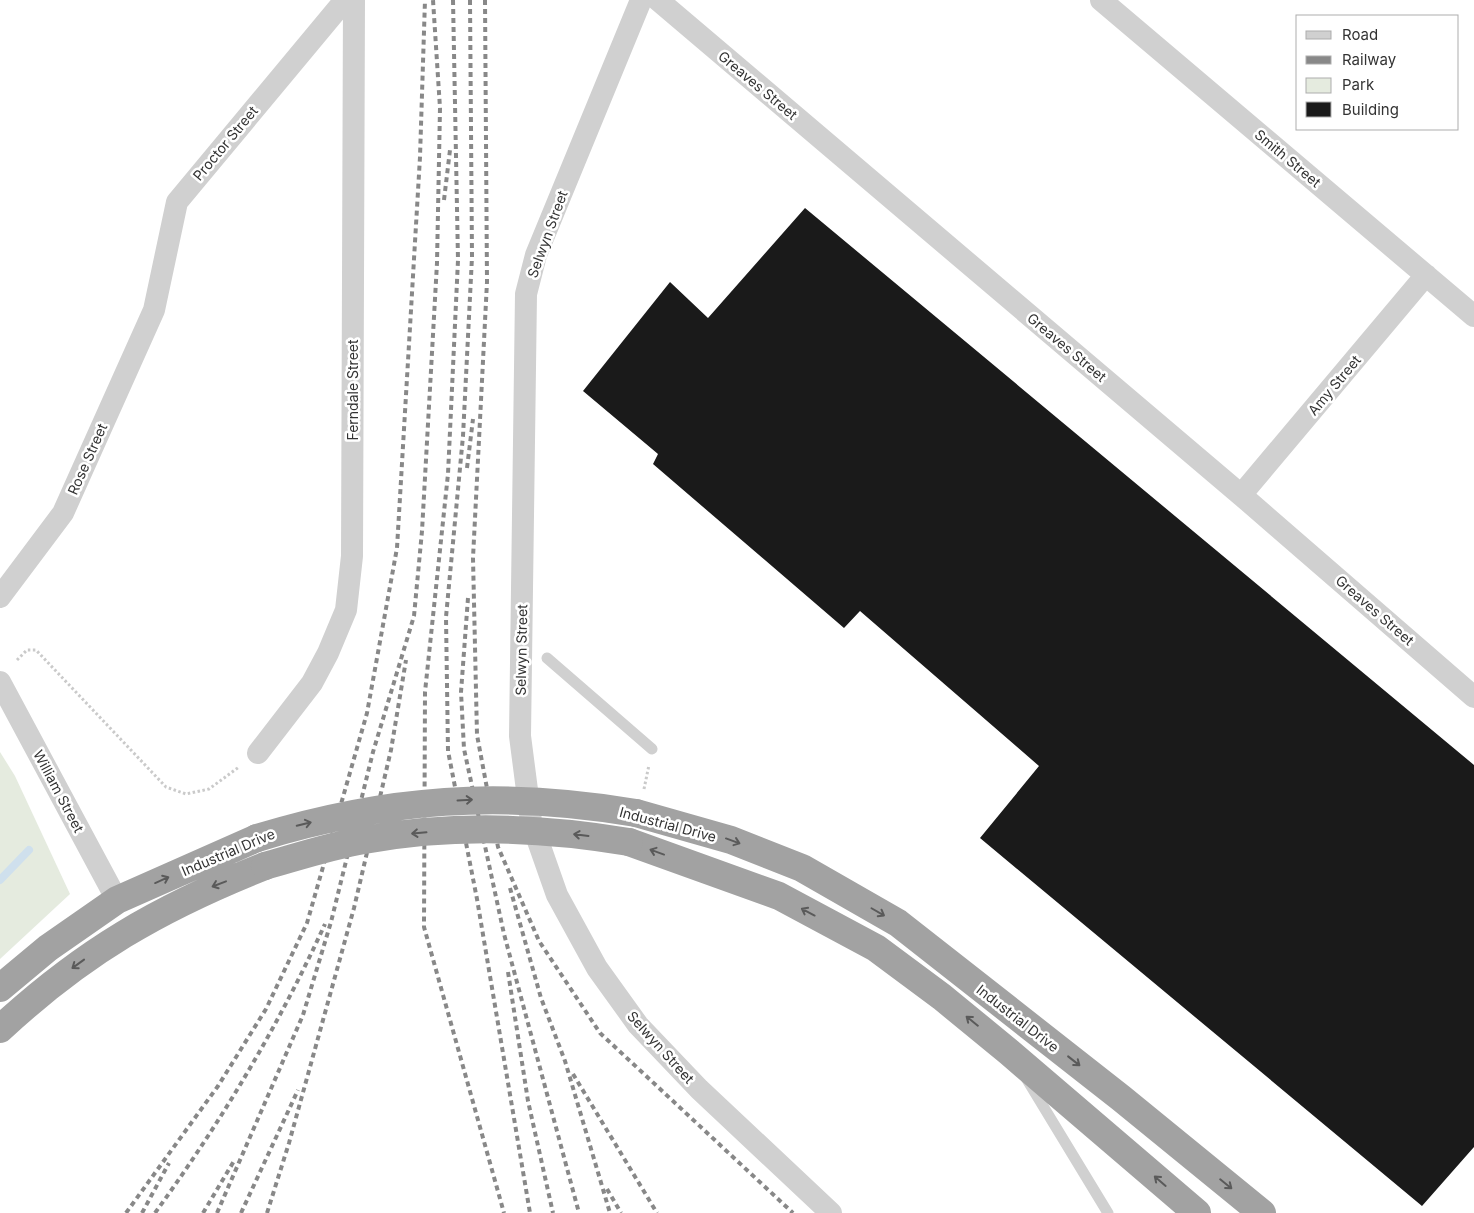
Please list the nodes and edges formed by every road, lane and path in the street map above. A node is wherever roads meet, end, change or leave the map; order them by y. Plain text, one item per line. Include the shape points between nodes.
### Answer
1 (345, 0) edge
2 (354, 0) edge
3 (641, 0) edge
4 (658, 0) edge
5 (1101, 0) edge
6 (1426, 275) junction
7 (154, 310) joint
8 (1474, 316) edge
9 (1241, 495) junction
10 (0, 597) edge
11 (547, 658) dead end
12 (17, 660) dead end
13 (0, 682) edge
14 (1474, 696) edge
15 (652, 749) joint
16 (258, 753) joint
17 (640, 802) junction
18 (117, 900) junction
19 (0, 988) edge
20 (0, 1029) edge
21 (1010, 1052) junction
22 (831, 1213) edge
23 (1108, 1213) edge
24 (1197, 1213) edge
25 (1262, 1213) edge

1 - 7 street, Proctor Street via 177,202
2 - 16 street, Ferndale Street via 352,556 346,610 312,683
3 - 22 street, Selwyn Street via 536,255 526,294 520,736 531,821 557,895 597,968 638,1025 699,1089
4 - 9 street, Greaves Street
5 - 6 street, Smith Street
6 - 8 street, Smith Street
6 - 9 street, Amy Street
7 - 10 street, Rose Street via 63,513
9 - 14 street, Greaves Street
11 - 15 lane
12 - 16 path via 27,650 36,650 166,787 186,794 209,789
13 - 18 street, William Street
15 - 17 path
18 -> 17 highway, Industrial Drive, bridge via 258,838 355,812 494,798 591,805
17 -> 25 highway, Industrial Drive via 802,868 898,923
18 - 19 highway, Industrial Drive via 48,948
21 -> 20 highway, Industrial Drive, bridge via 876,948 779,896 629,842 554,832 458,830 364,840 264,866 210,888 131,929 56,980
21 - 23 lane
24 -> 21 highway, Industrial Drive

